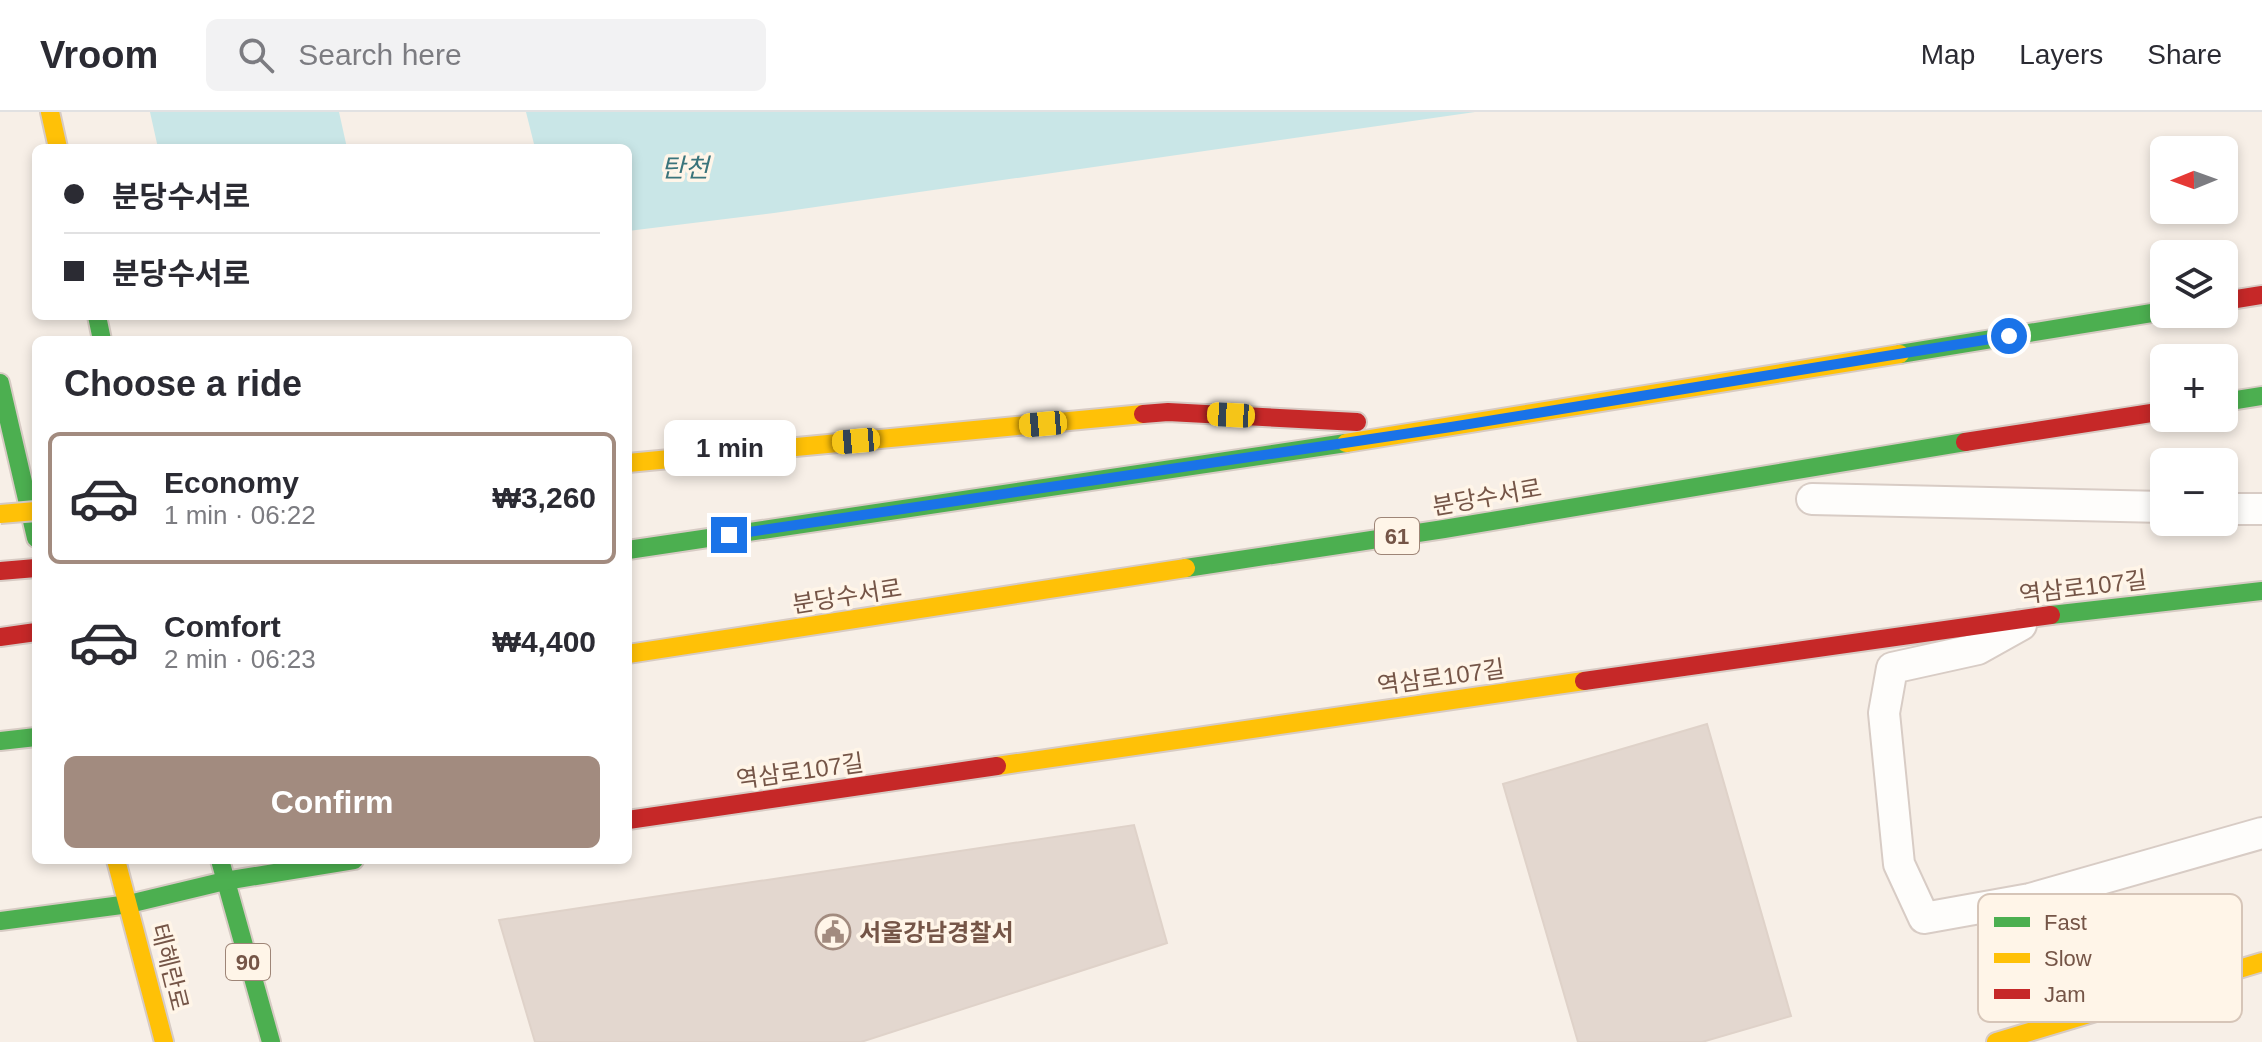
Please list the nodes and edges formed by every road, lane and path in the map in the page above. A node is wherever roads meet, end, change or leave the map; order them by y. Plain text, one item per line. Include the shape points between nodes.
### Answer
1 (50, 112) edge
2 (57, 144) edge
3 (2262, 295) edge
4 (2238, 299) edge
5 (2150, 313) edge
6 (0, 383) edge
7 (2262, 396) edge
8 (2238, 400) edge
9 (2150, 413) edge
10 (1451, 427) junction
11 (632, 463) edge
12 (1812, 499) dead end
13 (2150, 507) edge
14 (2238, 509) edge
15 (2262, 509) edge
16 (32, 511) edge
17 (0, 514) edge
18 (32, 521) edge
19 (632, 550) edge
20 (32, 568) edge
21 (0, 571) edge
22 (2262, 591) edge
23 (2036, 616) junction
24 (32, 633) edge
25 (0, 637) edge
26 (632, 653) edge
27 (32, 737) edge
28 (0, 741) edge
29 (632, 819) edge
30 (2262, 833) edge
31 (117, 864) edge
32 (221, 864) edge
33 (329, 864) edge
34 (225, 881) junction
35 (2048, 894) edge
36 (129, 904) junction
37 (1978, 908) edge
38 (0, 921) edge
39 (2262, 962) edge
40 (2242, 968) edge
41 (2062, 1022) edge
42 (164, 1042) edge
43 (271, 1042) edge
44 (1996, 1042) edge

1 - 2 main road
3 - 4 main road
5 - 10 main road
6 - 18 main road
7 - 8 main road
9 - 26 main road, 분당수서로 / 61 via 1444,529
10 - 11 main road via 1168,412
10 - 19 main road
12 - 13 lane
14 - 15 lane
16 - 17 main road, bridge
20 - 21 main road
22 - 23 main road, 역삼로107길
23 - 29 main road, 역삼로107길
23 - 37 lane via 1978,649 1892,668 1884,713 1899,864 1924,918
24 - 25 main road
27 - 28 main road
30 - 35 lane
31 - 36 main road, 테헤란로
32 - 34 main road, 90
33 - 34 main road
34 - 36 main road
34 - 43 main road, 90
36 - 38 main road
36 - 42 main road, 테헤란로
39 - 40 main road
41 - 44 main road

